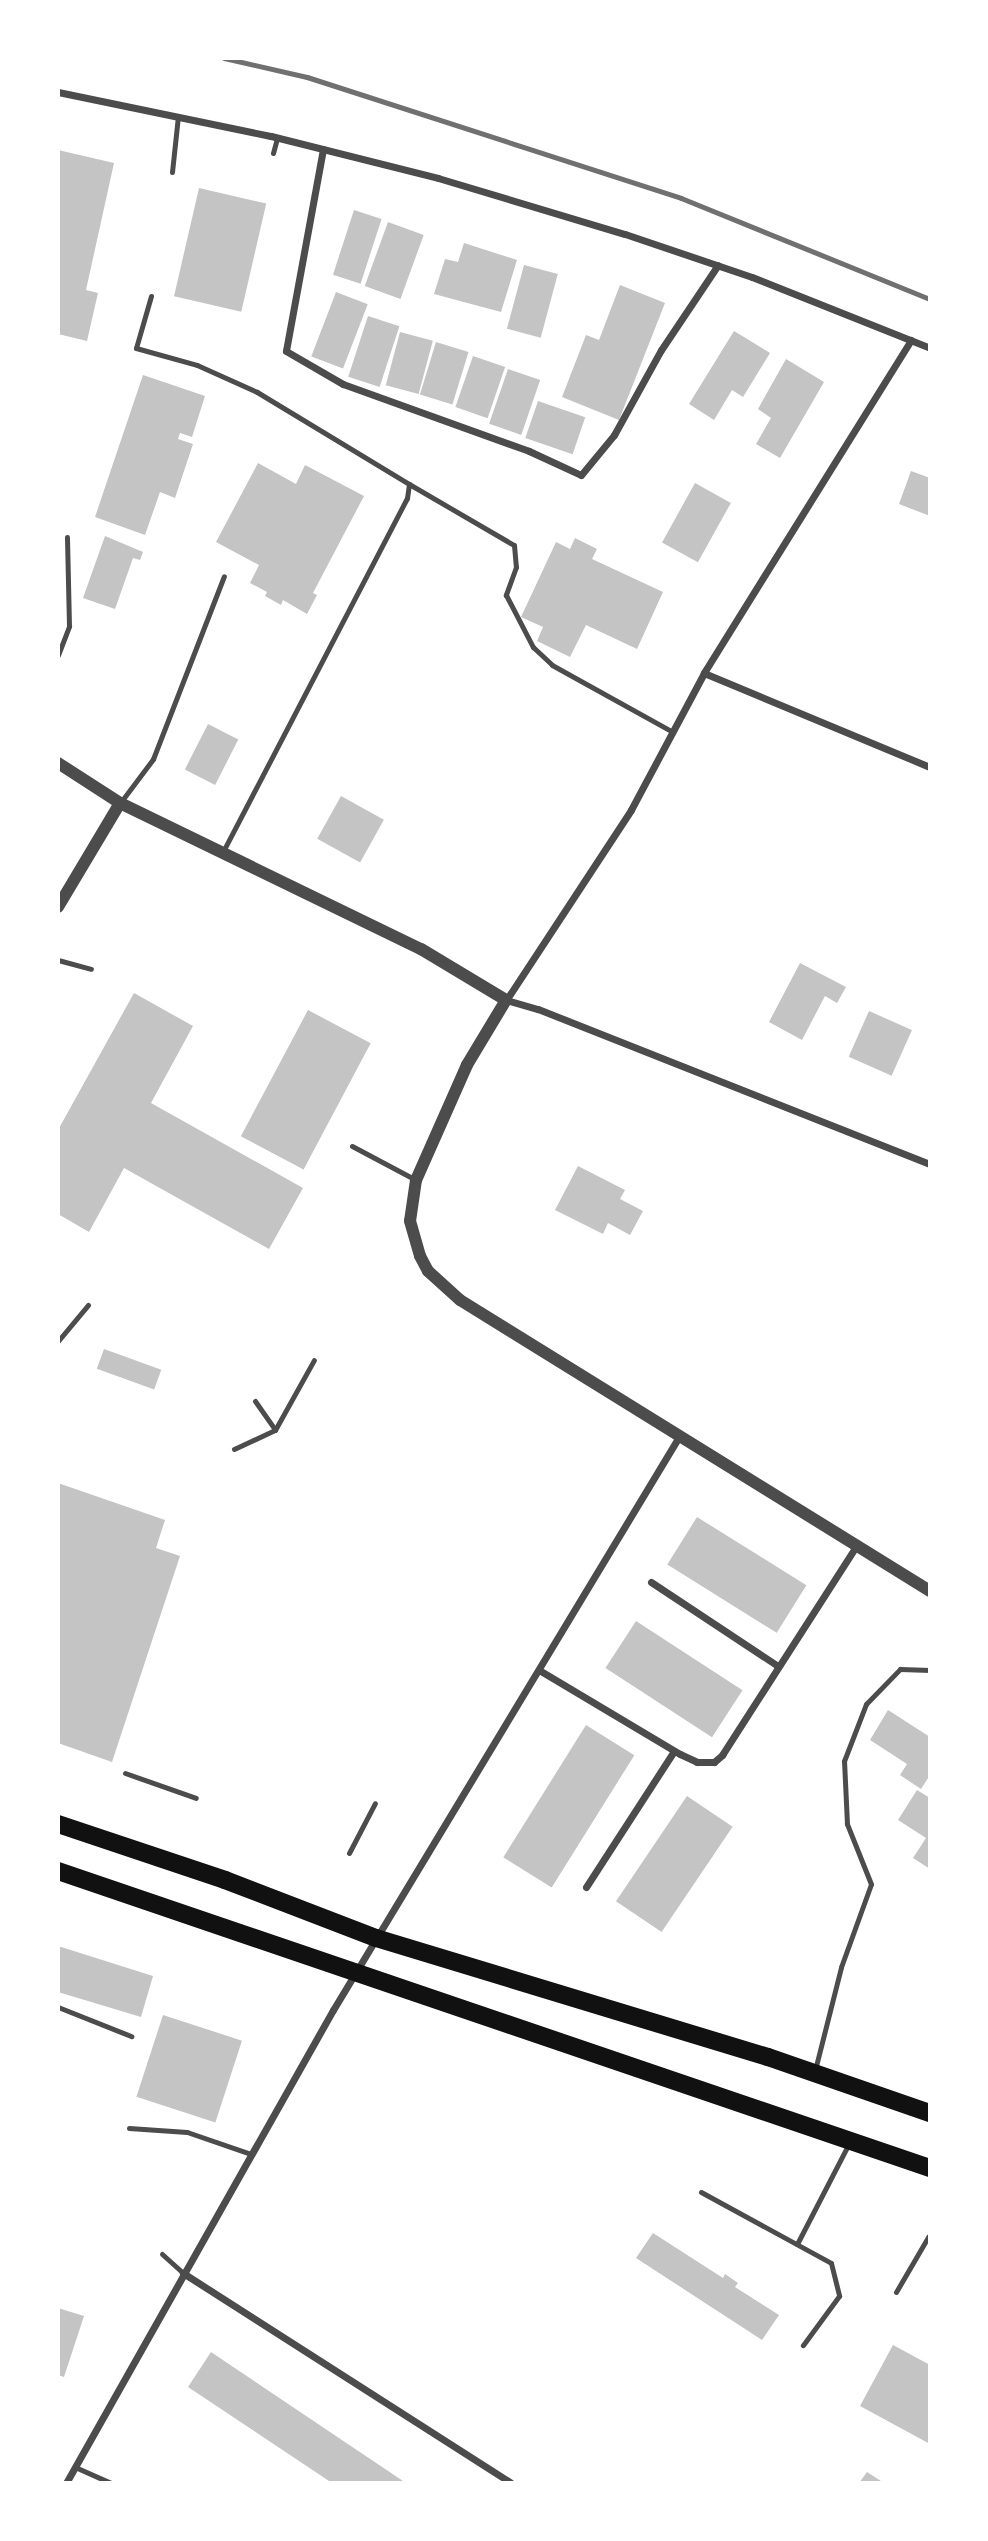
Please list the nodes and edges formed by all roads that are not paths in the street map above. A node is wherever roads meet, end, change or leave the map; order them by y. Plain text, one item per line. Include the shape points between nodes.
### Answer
1 (58, 92) edge
2 (178, 116) junction
3 (277, 138) junction
4 (323, 149) junction
5 (273, 153) dead end
6 (172, 172) dead end
7 (718, 265) junction
8 (151, 296) dead end
9 (911, 340) junction
10 (930, 348) edge
11 (409, 484) junction
12 (67, 537) dead end
13 (223, 576) dead end
14 (58, 655) edge
15 (704, 673) junction
16 (673, 732) junction
17 (58, 763) edge
18 (930, 767) edge
19 (120, 803) junction
20 (222, 854) junction
21 (58, 907) edge
22 (58, 960) edge
23 (90, 969) dead end
24 (506, 1000) junction
25 (352, 1146) dead end
26 (930, 1164) edge
27 (416, 1181) junction
28 (88, 1305) dead end
29 (58, 1341) edge
30 (314, 1360) dead end
31 (255, 1401) dead end
32 (275, 1430) junction
33 (680, 1435) junction
34 (234, 1449) dead end
35 (856, 1546) junction
36 (651, 1582) dead end
37 (930, 1591) edge
38 (778, 1666) junction
39 (539, 1670) junction
40 (930, 1670) edge
41 (674, 1751) junction
42 (125, 1773) dead end
43 (196, 1798) dead end
44 (375, 1803) dead end
45 (58, 1824) edge
46 (349, 1853) dead end
47 (58, 1872) edge
48 (586, 1888) dead end
49 (376, 1938) junction
50 (355, 1973) junction
51 (58, 2007) edge
52 (131, 2036) dead end
53 (814, 2074) junction
54 (930, 2113) edge
55 (129, 2128) dead end
56 (851, 2140) junction
57 (251, 2154) junction
58 (930, 2168) edge
59 (701, 2192) dead end
60 (928, 2237) dead end
61 (797, 2244) junction
62 (162, 2254) dead end
63 (183, 2273) junction
64 (896, 2292) dead end
65 (803, 2345) dead end
66 (75, 2467) junction
67 (66, 2483) edge
68 (111, 2483) edge
69 (511, 2483) edge

1 - 2 street
2 - 3 street
2 - 6 lane
3 - 4 street
3 - 5 lane
4 - 7 street via 451,182
4 - 7 street via 286,351 343,384 529,451 581,475 614,435 661,350
7 - 9 street
8 - 11 lane via 136,348 197,365 257,391
9 - 10 street
9 - 15 street
11 - 16 lane via 514,545 516,567 506,595 533,647 552,665
11 - 20 lane via 407,498
12 - 14 lane via 69,626
13 - 19 lane via 153,759
15 - 16 street
15 - 18 street
16 - 24 street via 631,810
17 - 19 street
19 - 20 street
19 - 21 street
20 - 24 street via 421,949
22 - 23 lane
24 - 26 street
24 - 27 street via 467,1065
25 - 27 lane
27 - 33 street via 412,1231 420,1256 445,1288
28 - 29 lane
30 - 32 lane
31 - 32 lane
32 - 34 lane
33 - 35 street
33 - 39 street
35 - 37 street
35 - 38 street
36 - 38 street
38 - 41 street via 714,1762 697,1762
39 - 41 street
39 - 49 street
40 - 53 lane via 900,1669 866,1704 844,1761 847,1824 871,1884 841,1967
41 - 48 street
42 - 43 lane
44 - 46 lane
45 - 49 main road via 225,1880
47 - 50 main road
49 - 50 street
49 - 53 main road
50 - 56 main road
50 - 57 street
51 - 52 lane
53 - 54 main road
55 - 57 lane via 187,2132
56 - 58 main road
56 - 61 lane
57 - 63 street
59 - 61 lane
60 - 64 lane
61 - 65 lane via 831,2263 839,2297
62 - 63 lane
63 - 66 street
63 - 69 street
66 - 67 street
66 - 68 lane

